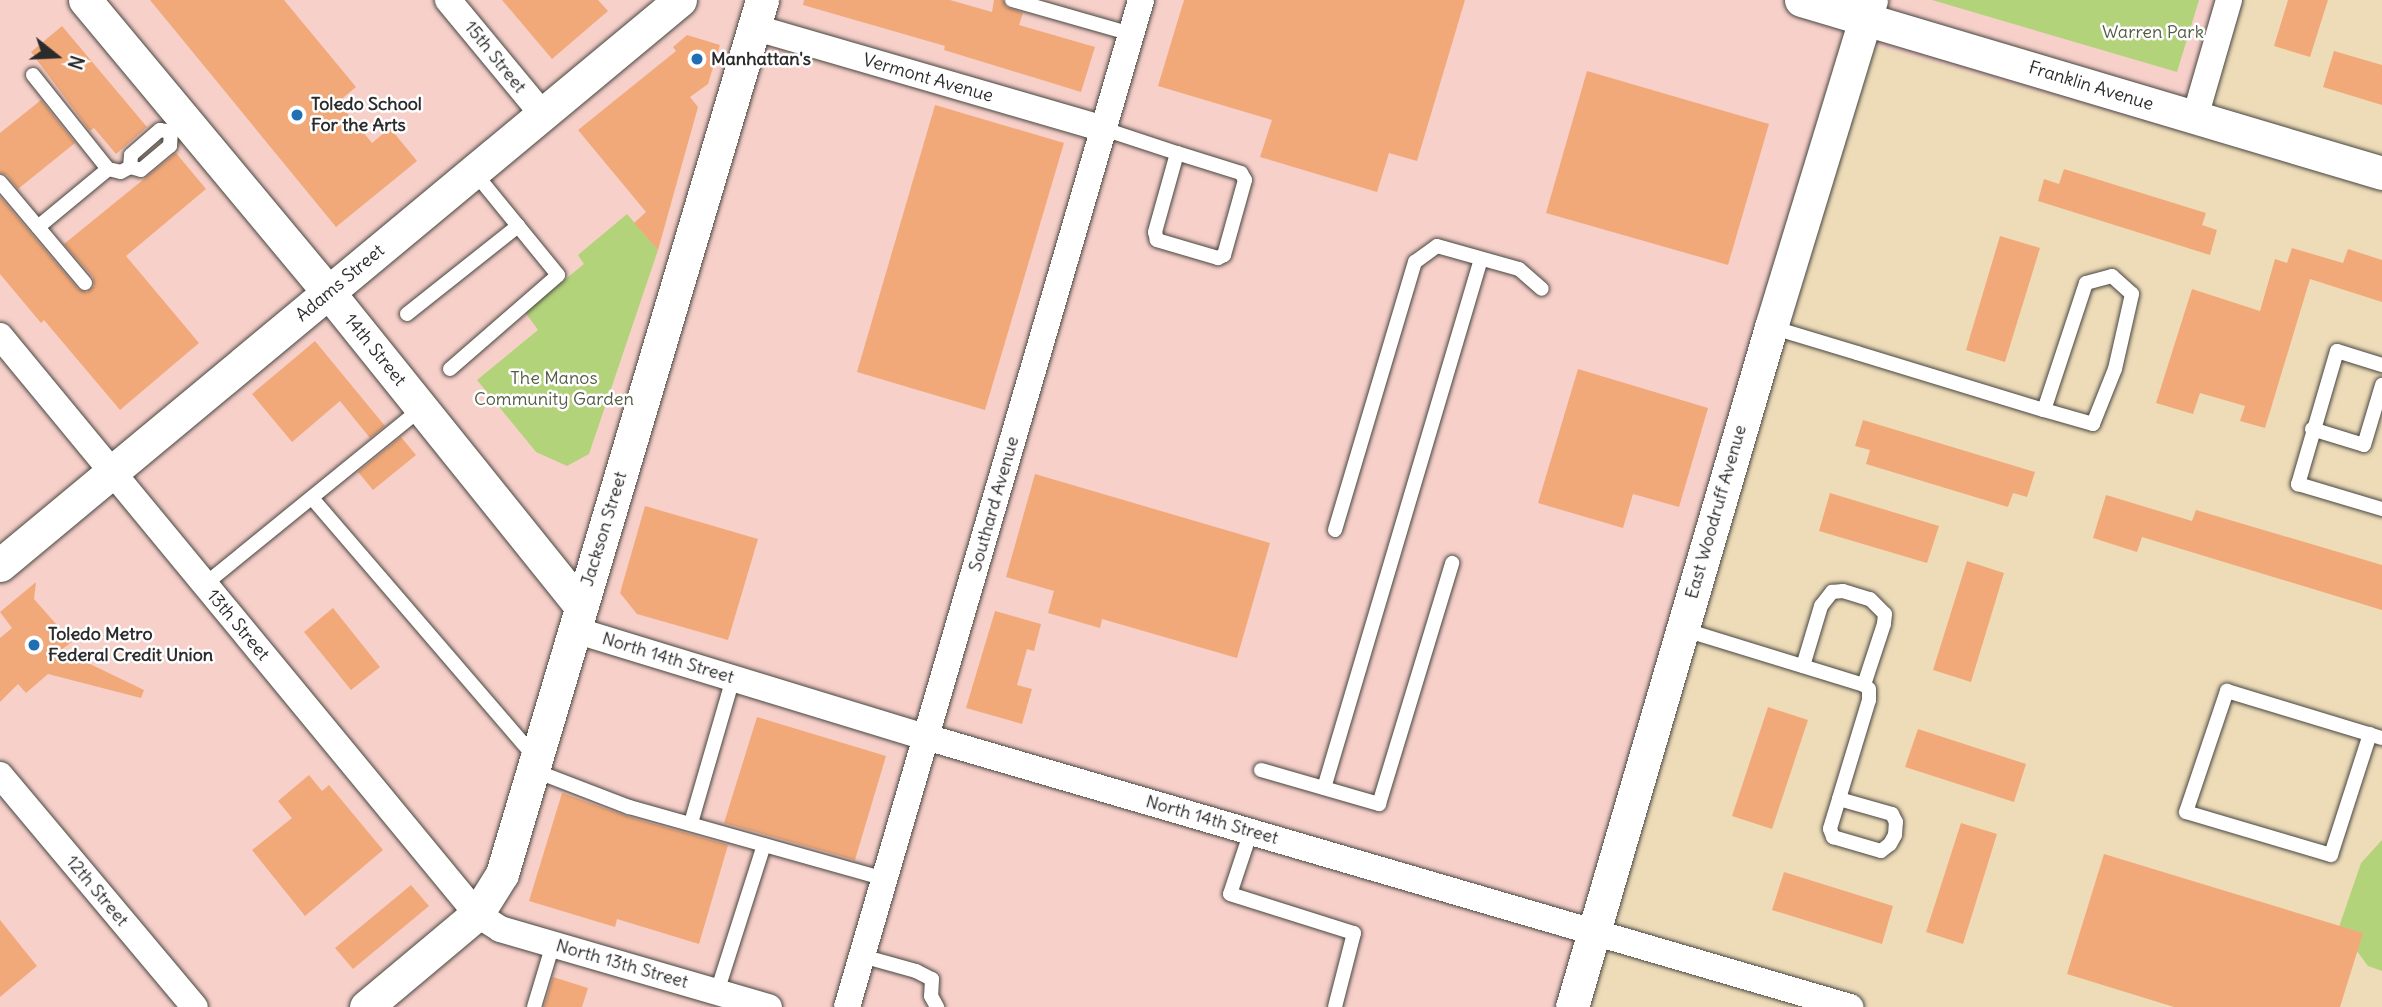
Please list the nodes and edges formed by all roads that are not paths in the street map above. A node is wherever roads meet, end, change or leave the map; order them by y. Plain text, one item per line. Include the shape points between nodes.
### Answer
1 (85, 0) edge
2 (448, 0) edge
3 (680, 0) edge
4 (1012, 0) edge
5 (1141, 0) edge
6 (1801, 0) edge
7 (2229, 0) edge
8 (1868, 10) edge
9 (757, 14) edge
10 (1131, 34) junction
11 (33, 75) dead end
12 (543, 115) junction
13 (2195, 117) junction
14 (178, 126) junction
15 (1104, 130) junction
16 (1177, 153) junction
17 (108, 169) junction
18 (474, 172) junction
19 (2382, 173) edge
20 (0, 182) edge
21 (38, 226) junction
22 (518, 226) junction
23 (1482, 259) junction
24 (85, 283) dead end
25 (1542, 289) dead end
26 (328, 293) junction
27 (407, 314) dead end
28 (1771, 327) junction
29 (0, 335) edge
30 (2382, 365) edge
31 (450, 369) dead end
32 (2382, 386) edge
33 (422, 408) junction
34 (2044, 410) junction
35 (2312, 429) junction
36 (113, 471) junction
37 (312, 498) junction
38 (2382, 509) edge
39 (1335, 530) dead end
40 (1452, 563) dead end
41 (0, 565) edge
42 (204, 585) junction
43 (578, 618) junction
44 (1682, 629) junction
45 (1804, 666) junction
46 (733, 678) junction
47 (1864, 685) junction
48 (2376, 736) edge
49 (926, 737) junction
50 (535, 764) junction
51 (1261, 770) dead end
52 (0, 775) edge
53 (1325, 788) junction
54 (1839, 799) junction
55 (691, 823) junction
56 (1251, 831) junction
57 (764, 845) junction
58 (885, 879) junction
59 (477, 914) junction
60 (1593, 931) junction
61 (553, 944) junction
62 (862, 956) junction
63 (717, 992) junction
64 (195, 1007) edge
65 (366, 1007) edge
66 (534, 1007) edge
67 (769, 1007) edge
68 (848, 1007) edge
69 (937, 1007) edge
70 (1335, 1007) edge
71 (1572, 1007) edge
72 (1850, 1007) edge

1 - 14 street, 14th Street
2 - 12 street, 15th Street
3 - 12 street, Adams Street
4 - 10 lane
5 - 10 street, Southard Avenue
6 - 8 street, Franklin Avenue
7 - 13 street
8 - 13 street, Franklin Avenue
8 - 28 street, East Woodruff Avenue
9 - 15 street, Vermont Avenue
9 - 43 street, Jackson Street
10 - 15 street, Southard Avenue
11 - 17 lane
12 - 18 street, Adams Street
13 - 19 street, Franklin Avenue
14 - 17 lane via 160,130 131,155 130,167 121,172
14 - 26 street, 14th Street
15 - 16 lane
15 - 49 street, Southard Avenue
16 - 16 lane via 1241,173 1245,180 1224,255 1218,258 1157,240 1155,232
17 - 21 lane
18 - 22 lane
18 - 26 street, Adams Street
20 - 21 lane
21 - 24 lane
22 - 27 lane
22 - 31 lane via 558,275
23 - 25 lane via 1519,269
23 - 39 lane via 1437,246 1415,262
23 - 53 lane
26 - 33 street, 14th Street
26 - 36 street, Adams Street
28 - 34 lane
28 - 44 street, East Woodruff Avenue
29 - 36 street, 13th Street
30 - 35 lane via 2337,351
32 - 35 lane via 2364,445
33 - 37 lane
33 - 43 street, 14th Street
34 - 34 lane via 2092,424 2115,369 2132,294 2112,276 2085,283
35 - 38 lane via 2298,484
36 - 41 street, Adams Street
36 - 42 street, 13th Street
37 - 42 lane
37 - 50 lane
40 - 53 lane via 1380,804
42 - 59 street, 13th Street
43 - 46 street, North 14th Street
43 - 50 street, Jackson Street
44 - 45 lane
44 - 60 street, East Woodruff Avenue
45 - 47 lane
45 - 47 lane via 1821,606 1832,592 1870,599 1885,614
46 - 49 street, North 14th Street
46 - 55 lane
47 - 54 lane via 1869,700
48 - 48 lane via 2227,691 2186,812 2331,855
49 - 56 street, North 14th Street
49 - 58 street, Southard Avenue
50 - 55 lane via 629,807
50 - 59 street, Jackson Street via 502,874
51 - 53 lane
52 - 64 street, 12th Street
54 - 54 lane via 1832,837 1881,851 1890,844 1896,822 1892,814
55 - 57 lane
56 - 60 street, North 14th Street
56 - 70 lane via 1230,894 1354,933
57 - 58 lane
57 - 63 lane
58 - 62 street, Southard Avenue
59 - 61 street, North 13th Street via 500,929
59 - 65 street, Jackson Street
60 - 71 street, East Woodruff Avenue
60 - 72 street, North 14th Street
61 - 63 street, North 13th Street
61 - 66 lane
62 - 68 street, Southard Avenue
62 - 69 lane via 932,979
63 - 67 street, North 13th Street

